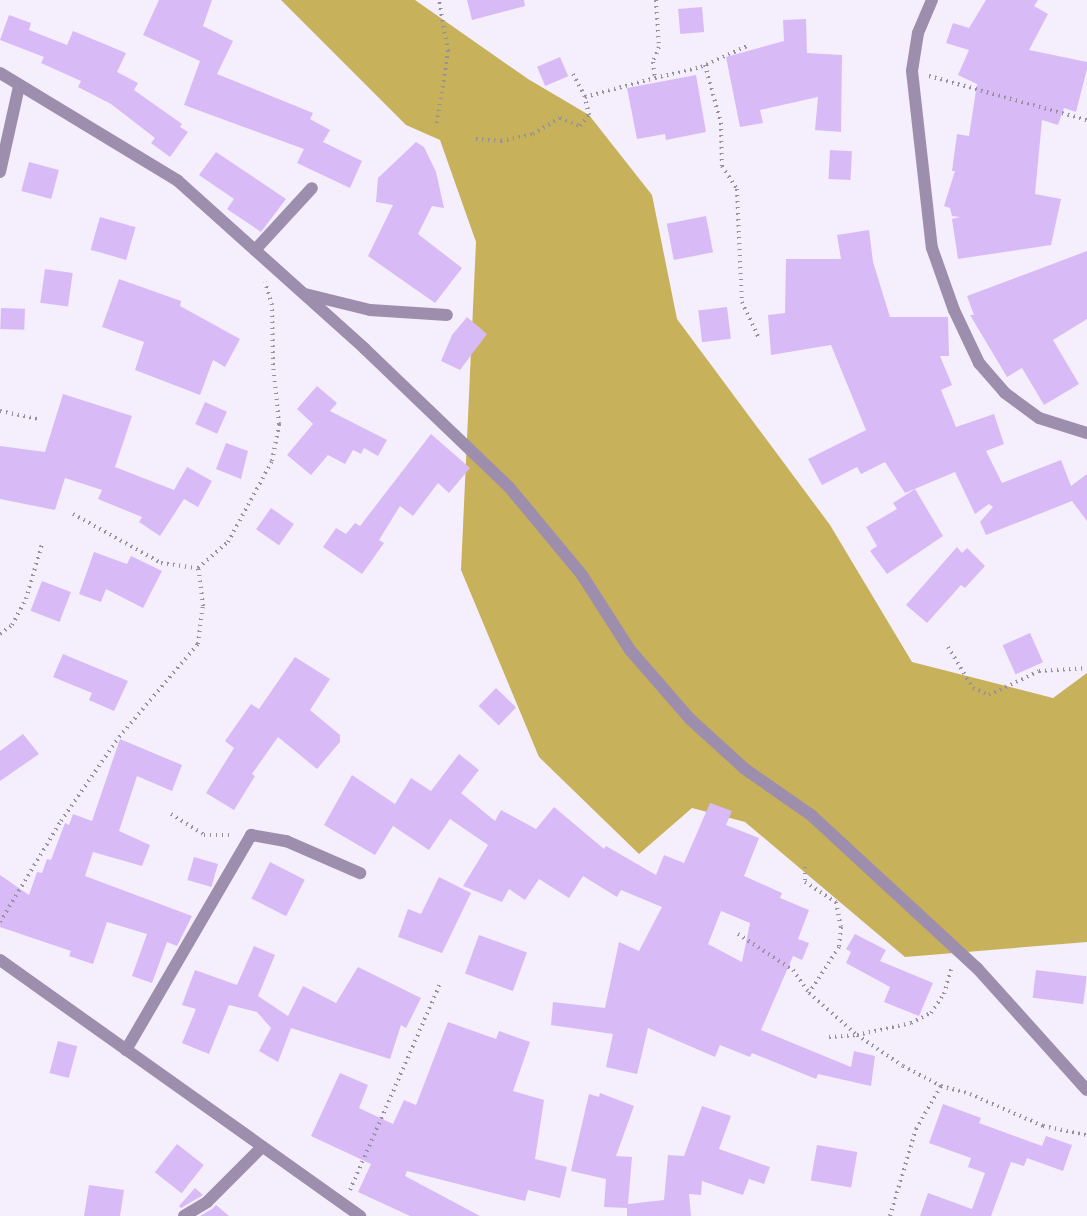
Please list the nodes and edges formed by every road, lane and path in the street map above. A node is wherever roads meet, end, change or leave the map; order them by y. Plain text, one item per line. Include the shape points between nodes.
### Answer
1 (439, 0) edge
2 (656, 0) edge
3 (932, 0) edge
4 (747, 46) dead end
5 (705, 65) junction
6 (912, 71) junction
7 (0, 73) edge
8 (573, 74) dead end
9 (655, 78) junction
10 (19, 86) junction
11 (585, 97) junction
12 (1087, 120) edge
13 (437, 123) dead end
14 (476, 139) dead end
15 (0, 172) edge
16 (312, 188) dead end
17 (255, 250) junction
18 (299, 292) junction
19 (447, 315) dead end
20 (758, 336) dead end
21 (0, 411) edge
22 (38, 419) dead end
23 (1087, 433) edge
24 (73, 514) dead end
25 (42, 544) dead end
26 (198, 568) junction
27 (0, 634) edge
28 (948, 647) dead end
29 (1087, 669) edge
30 (171, 814) dead end
31 (251, 835) junction
32 (805, 867) dead end
33 (360, 873) dead end
34 (0, 922) edge
35 (738, 934) dead end
36 (954, 947) junction
37 (0, 960) edge
38 (440, 984) dead end
39 (809, 993) junction
40 (857, 1035) junction
41 (829, 1037) dead end
42 (126, 1050) junction
43 (941, 1086) junction
44 (1087, 1090) edge
45 (1087, 1135) edge
46 (262, 1147) junction
47 (348, 1212) edge
48 (184, 1216) edge
49 (360, 1216) edge
50 (890, 1216) edge

1 - 13 path via 448,51
2 - 9 path via 659,47 653,62
3 - 6 street via 918,33
4 - 5 path
5 - 9 path
5 - 20 path via 721,123 722,166 737,189 742,302
6 - 12 path
6 - 23 street via 932,248 954,310 979,363 1005,393 1039,418
7 - 10 street
8 - 11 path
9 - 11 path
10 - 15 street
10 - 17 street via 99,129 170,175
11 - 14 path via 589,115 580,126 561,118 533,134 501,141
16 - 17 street
17 - 18 street
17 - 26 path via 273,305 273,365 279,424 274,452 255,499 228,542
18 - 19 street via 336,305
18 - 36 street via 365,349 509,487 582,575 630,650 690,719 745,769 812,815
21 - 22 path
24 - 26 path via 161,563
25 - 27 path via 26,598 12,625
26 - 34 path via 202,606 198,644 119,737 61,821
28 - 29 path via 974,688 989,695 1038,671
30 - 31 path via 204,835
31 - 33 street via 286,841
31 - 42 street
32 - 39 path via 805,882 836,902 841,927 839,947
35 - 39 path via 793,970
36 - 40 path via 944,994 931,1013 911,1023
36 - 44 street
37 - 42 street
38 - 47 path via 357,1167 350,1185
39 - 40 path
40 - 41 path
40 - 43 path
42 - 46 street
43 - 45 path via 970,1094 1043,1126
43 - 50 path via 916,1129
46 - 47 street
46 - 48 street via 207,1202
47 - 49 street

